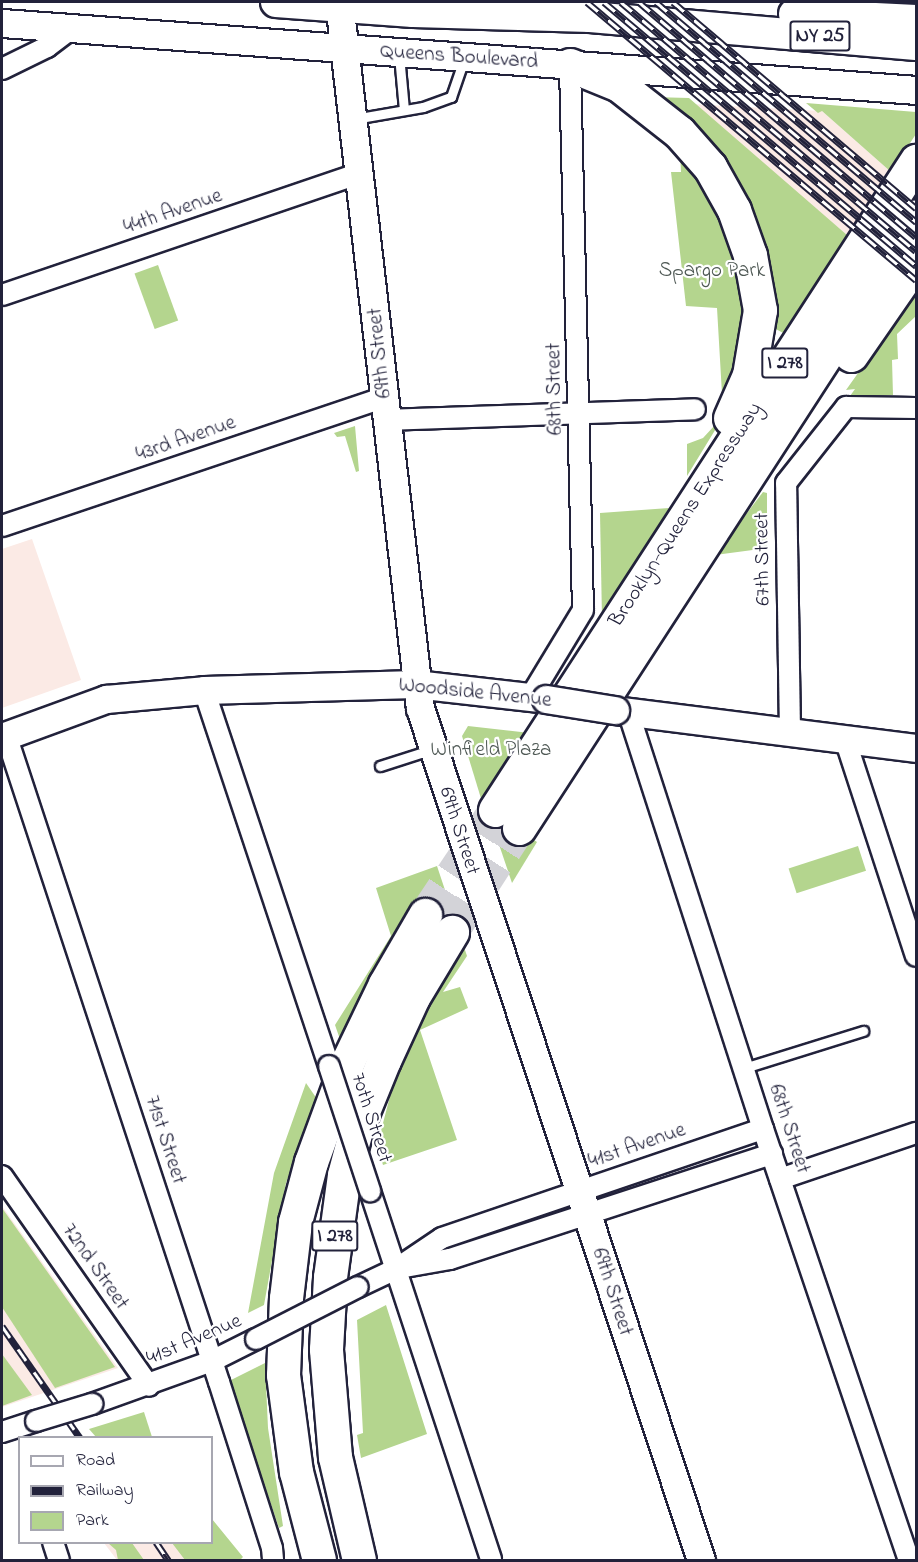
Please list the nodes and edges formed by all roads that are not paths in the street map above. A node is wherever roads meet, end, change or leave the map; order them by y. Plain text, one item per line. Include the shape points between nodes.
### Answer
1 (276, 2) edge
2 (600, 2) edge
3 (339, 4) edge
4 (916, 20) edge
5 (2, 23) edge
6 (72, 28) junction
7 (916, 45) edge
8 (346, 48) junction
9 (399, 53) junction
10 (465, 58) junction
11 (570, 65) junction
12 (2, 69) edge
13 (916, 90) edge
14 (404, 110) junction
15 (354, 119) junction
16 (916, 161) edge
17 (360, 173) junction
18 (916, 216) edge
19 (916, 261) edge
20 (2, 295) edge
21 (916, 408) edge
22 (386, 409) junction
23 (694, 409) dead end
24 (580, 412) junction
25 (747, 473) junction
26 (2, 526) edge
27 (654, 564) junction
28 (416, 684) junction
29 (204, 690) junction
30 (539, 698) junction
31 (622, 710) junction
32 (790, 732) junction
33 (4, 736) edge
34 (845, 739) junction
35 (916, 748) edge
36 (432, 749) junction
37 (380, 766) dead end
38 (916, 956) edge
39 (862, 1031) dead end
40 (744, 1068) junction
41 (763, 1129) junction
42 (916, 1133) edge
43 (772, 1154) junction
44 (2, 1176) edge
45 (780, 1179) junction
46 (583, 1202) junction
47 (396, 1269) junction
48 (212, 1361) junction
49 (149, 1386) junction
50 (11, 1436) edge
51 (54, 1544) edge
52 (59, 1560) edge
53 (273, 1560) edge
54 (319, 1560) edge
55 (359, 1560) edge
56 (491, 1560) edge
57 (701, 1560) edge
58 (909, 1560) edge

1 - 3 main road, Queens Boulevard / NY 25
2 - 4 main road, NY 25
3 - 7 main road, Queens Boulevard / NY 25 via 590,17
3 - 8 street, 69th Street
5 - 6 street, Queens Boulevard
6 - 8 street, Queens Boulevard
6 - 12 street
8 - 9 street, Queens Boulevard
8 - 15 street, 69th Street
9 - 10 street, Queens Boulevard
9 - 14 lane
10 - 11 street, Queens Boulevard
10 - 14 lane via 451,97
11 - 13 street, Queens Boulevard
11 - 24 street, 68th Street
11 - 27 highway via 619,85 696,149 734,210 755,275 759,328 749,375 734,411 689,481
14 - 15 lane
15 - 17 street, 69th Street
16 - 27 highway, Brooklyn-Queens Expressway / I 278
17 - 20 street, 44th Avenue
17 - 22 street, 69th Street
18 - 25 highway, Brooklyn-Queens Expressway / I 278
19 - 25 highway via 801,423
21 - 32 street, 67th Street via 846,407 786,483
22 - 24 street, 43rd Avenue
22 - 26 street, 43rd Avenue
22 - 28 street, 69th Street
23 - 24 street, 43rd Avenue
24 - 30 street, 68th Street via 583,610
25 - 27 highway, Brooklyn-Queens Expressway / I 278 via 507,819
28 - 29 street, Woodside Avenue
28 - 30 street, Woodside Avenue
28 - 36 street, 69th Street
29 - 33 street, Woodside Avenue via 106,699
29 - 47 street, 70th Street, bridge
30 - 31 street, Woodside Avenue, bridge
31 - 32 street, Woodside Avenue
31 - 40 street, 68th Street
32 - 34 street, Woodside Avenue
33 - 48 street, 71st Street
34 - 35 street, Woodside Avenue
34 - 38 street
36 - 37 lane
36 - 46 street, 69th Street
39 - 40 lane
40 - 41 street, 68th Street
41 - 43 street, 68th Street
41 - 46 street, 41st Avenue
42 - 45 street
43 - 45 street, 68th Street
43 - 46 street, 41st Avenue
44 - 49 street, 72nd Street
45 - 58 street, 68th Street
46 - 47 street, 41st Avenue via 450,1259
46 - 57 street, 69th Street
47 - 48 street, 41st Avenue, bridge
47 - 56 street, 70th Street
48 - 49 street, 41st Avenue
48 - 53 street, 71st Street
49 - 50 street, 41st Avenue, bridge via 36,1421
51 - 52 street
54 - 55 highway, I 278 via 296,1472 284,1386 286,1298 296,1222 311,1162 348,1061 385,984 438,924 357,1126 344,1175 329,1287 327,1369 340,1490

